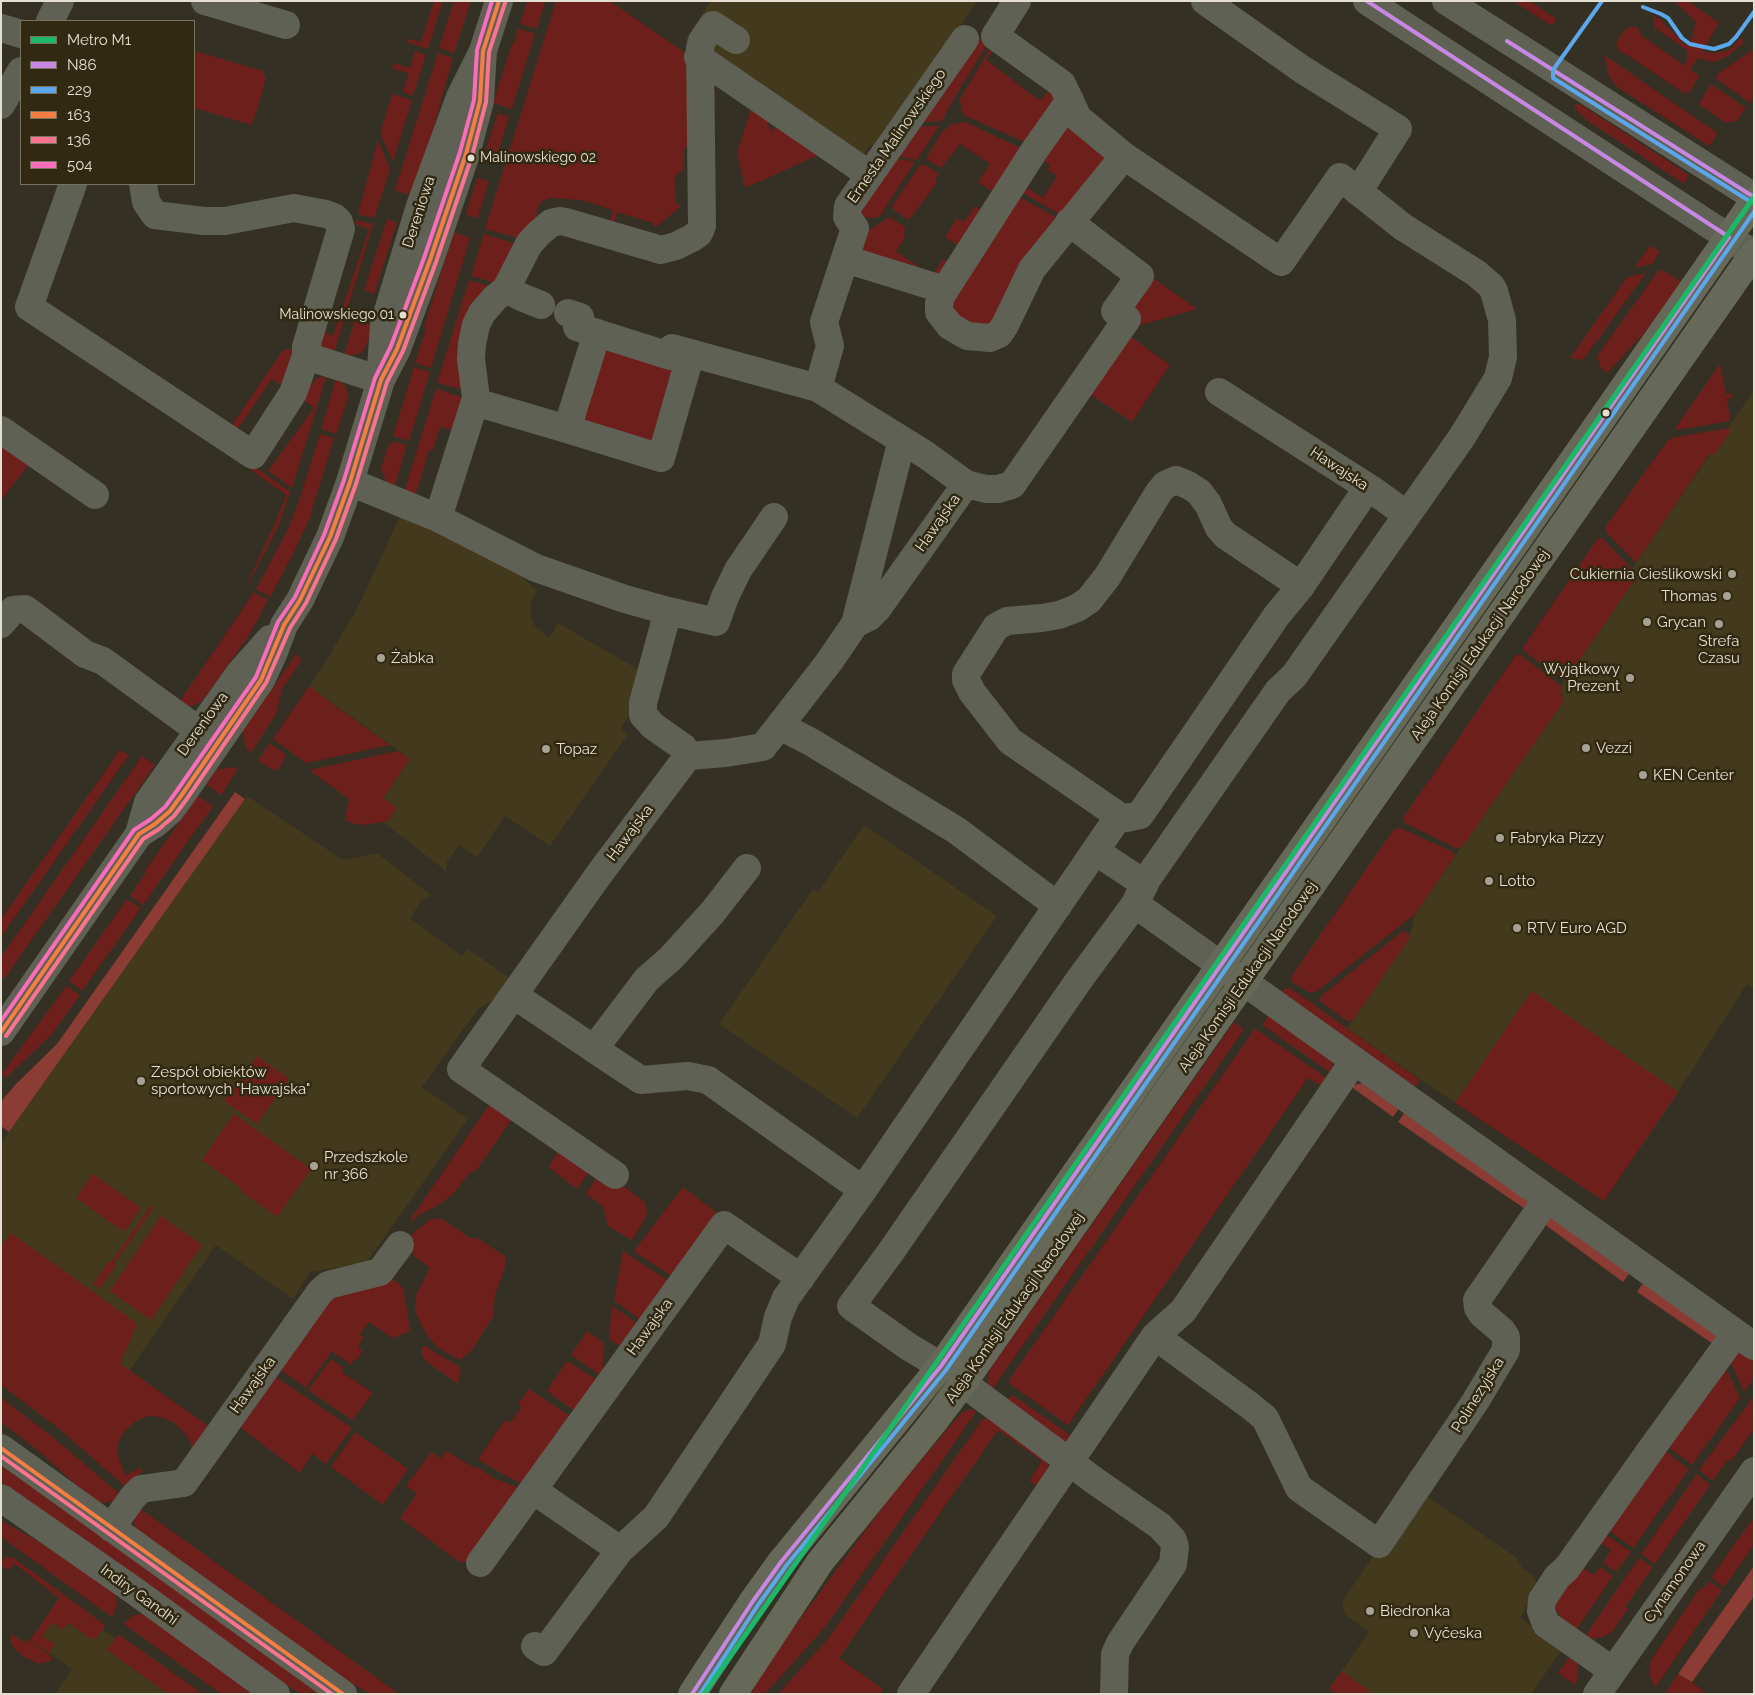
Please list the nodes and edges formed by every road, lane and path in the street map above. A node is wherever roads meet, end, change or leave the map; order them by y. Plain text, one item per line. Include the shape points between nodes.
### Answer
1 (60, 1) edge
2 (205, 1) edge
3 (499, 1) edge
4 (1017, 1) edge
5 (1205, 1) edge
6 (1367, 1) edge
7 (1446, 1) edge
8 (50, 20) edge
9 (286, 25) dead end
10 (1, 28) edge
11 (20, 34) edge
12 (965, 39) dead end
13 (736, 40) dead end
14 (698, 57) junction
15 (20, 73) edge
16 (1070, 100) junction
17 (1, 105) edge
18 (1124, 156) junction
19 (870, 175) junction
20 (73, 185) edge
21 (143, 185) edge
22 (1358, 192) junction
23 (1754, 197) edge
24 (1754, 201) edge
25 (1069, 222) junction
26 (1729, 237) junction
27 (1754, 254) edge
28 (844, 259) junction
29 (506, 289) junction
30 (945, 290) junction
31 (541, 305) dead end
32 (568, 313) dead end
33 (597, 333) junction
34 (691, 353) junction
35 (306, 356) junction
36 (821, 379) junction
37 (382, 380) junction
38 (1219, 392) dead end
39 (475, 402) junction
40 (568, 429) junction
41 (1, 430) edge
42 (902, 440) junction
43 (350, 482) junction
44 (966, 484) junction
45 (1368, 487) junction
46 (95, 495) dead end
47 (1407, 515) junction
48 (774, 517) dead end
49 (438, 518) junction
50 (1301, 586) junction
51 (668, 611) junction
52 (1, 624) edge
53 (855, 624) junction
54 (284, 625) junction
55 (780, 726) junction
56 (198, 730) junction
57 (688, 756) junction
58 (1119, 816) junction
59 (139, 834) junction
60 (1095, 851) junction
61 (747, 868) dead end
62 (1140, 894) junction
63 (1058, 906) junction
64 (1220, 965) junction
65 (1244, 982) junction
66 (514, 995) junction
67 (1, 1032) edge
68 (594, 1049) junction
69 (1354, 1061) junction
70 (615, 1175) dead end
71 (863, 1190) junction
72 (1547, 1199) junction
73 (400, 1245) dead end
74 (801, 1278) junction
75 (1156, 1336) junction
76 (1745, 1340) edge
77 (941, 1366) junction
78 (963, 1383) junction
79 (1, 1448) edge
80 (1069, 1462) junction
81 (1754, 1471) edge
82 (533, 1490) junction
83 (1, 1498) edge
84 (111, 1528) junction
85 (620, 1550) junction
86 (480, 1563) dead end
87 (535, 1646) dead end
88 (1613, 1671) junction
89 (276, 1694) edge
90 (343, 1694) edge
91 (692, 1694) edge
92 (733, 1694) edge
93 (911, 1694) edge
94 (1114, 1694) edge
95 (1597, 1694) edge

1 - 8 street
2 - 9 street
3 - 37 street, Dereniowa via 483,51 460,97 437,158 391,298 382,341
4 - 16 street via 995,36 1062,84
5 - 22 street via 1303,70 1398,129
6 - 26 street
7 - 23 street
10 - 11 street
12 - 19 street, Ernesta Malinowskiego
13 - 14 street via 713,25 702,40
14 - 19 street
14 - 29 street via 702,226 698,233 676,246 661,250 560,221 539,232 529,244
15 - 17 street
16 - 18 street via 1078,118
16 - 30 street
18 - 22 street via 1281,262 1340,177
18 - 25 street
19 - 28 street, Ernesta Malinowskiego via 848,206 847,217 854,228
20 - 35 street via 30,308 253,455 293,394
21 - 35 street via 146,202 156,214 225,221 294,208 326,214 339,222 341,229
22 - 47 street via 1403,227 1492,286 1502,320 1503,357 1498,378 1462,437
24 - 26 main road, Aleja Komisji Edukacji Narodowej
25 - 30 street via 1032,269 999,334 990,338 967,336 950,326 939,312
25 - 44 street, Hawajska via 1140,276 1115,311 1127,319 1012,485 986,489
26 - 27 street
26 - 64 main road, Aleja Komisji Edukacji Narodowej
27 - 65 main road, Aleja Komisji Edukacji Narodowej
28 - 30 street
28 - 36 street, Ernesta Malinowskiego via 824,322 830,346
29 - 31 street
29 - 39 street via 488,305 476,325 471,359
32 - 33 street via 580,317 577,327
33 - 34 street via 670,356 672,348
33 - 40 street
34 - 36 street
34 - 40 street via 661,458
35 - 37 street
36 - 42 street
37 - 43 street, Dereniowa
38 - 45 street, Hawajska
39 - 40 street
39 - 49 street
41 - 46 street
42 - 44 street
42 - 53 street
43 - 49 street
43 - 54 street, Dereniowa via 330,537 300,600
44 - 53 street, Hawajska via 878,608
45 - 47 street, Hawajska
45 - 50 street
47 - 62 street via 1294,676 1278,690
48 - 51 street via 738,570 716,622
49 - 51 street via 536,568
50 - 58 street via 1277,615 1140,815
50 - 58 street via 1225,535 1199,492 1176,480 1159,492 1107,577 1089,600 1059,615 1007,621 996,627 966,674 972,692 1010,741
51 - 57 street via 643,703 643,715 683,747
52 - 56 street via 13,610 25,610 85,654 103,661
53 - 55 street, Hawajska
54 - 56 street, Dereniowa via 239,674
54 - 59 street, Dereniowa via 260,680 197,774 170,811
55 - 57 street, Hawajska via 763,747
55 - 63 street via 956,830
56 - 59 street, Dereniowa via 148,802
57 - 66 street, Hawajska
58 - 60 street
59 - 67 street, Dereniowa
60 - 62 street
60 - 63 street
61 - 68 street via 712,913 647,979
62 - 64 street
62 - 77 street via 851,1306
63 - 71 street
64 - 65 street
64 - 77 main road, Aleja Komisji Edukacji Narodowej
65 - 69 street
65 - 78 main road, Aleja Komisji Edukacji Narodowej
66 - 68 street
66 - 70 street, Hawajska via 461,1069
68 - 71 street via 641,1080 688,1076 708,1080
69 - 72 street
69 - 75 street via 1183,1311
71 - 74 street
72 - 75 street, Polinezyjska via 1477,1300 1482,1314 1506,1337 1506,1350 1475,1402 1379,1544 1299,1488 1265,1418
72 - 76 street
73 - 84 street, Hawajska via 380,1272 328,1285 320,1292 184,1483 142,1489
74 - 82 street, Hawajska via 724,1225
74 - 85 street via 786,1298 772,1344 656,1517
75 - 80 street
76 - 88 street via 1657,1441 1542,1600 1540,1611 1546,1624
77 - 91 main road, Aleja Komisji Edukacji Narodowej via 781,1562
78 - 80 street
78 - 92 main road, Aleja Komisji Edukacji Narodowej via 820,1562
79 - 84 street
80 - 93 street
80 - 94 street via 1160,1526 1170,1535 1175,1547 1173,1564 1115,1654
81 - 88 street, Cynamonowa
82 - 85 street
82 - 86 street, Hawajska
83 - 89 street, Indiry Gandhi
84 - 90 street
85 - 87 street via 544,1652
88 - 95 street, Cynamonowa

